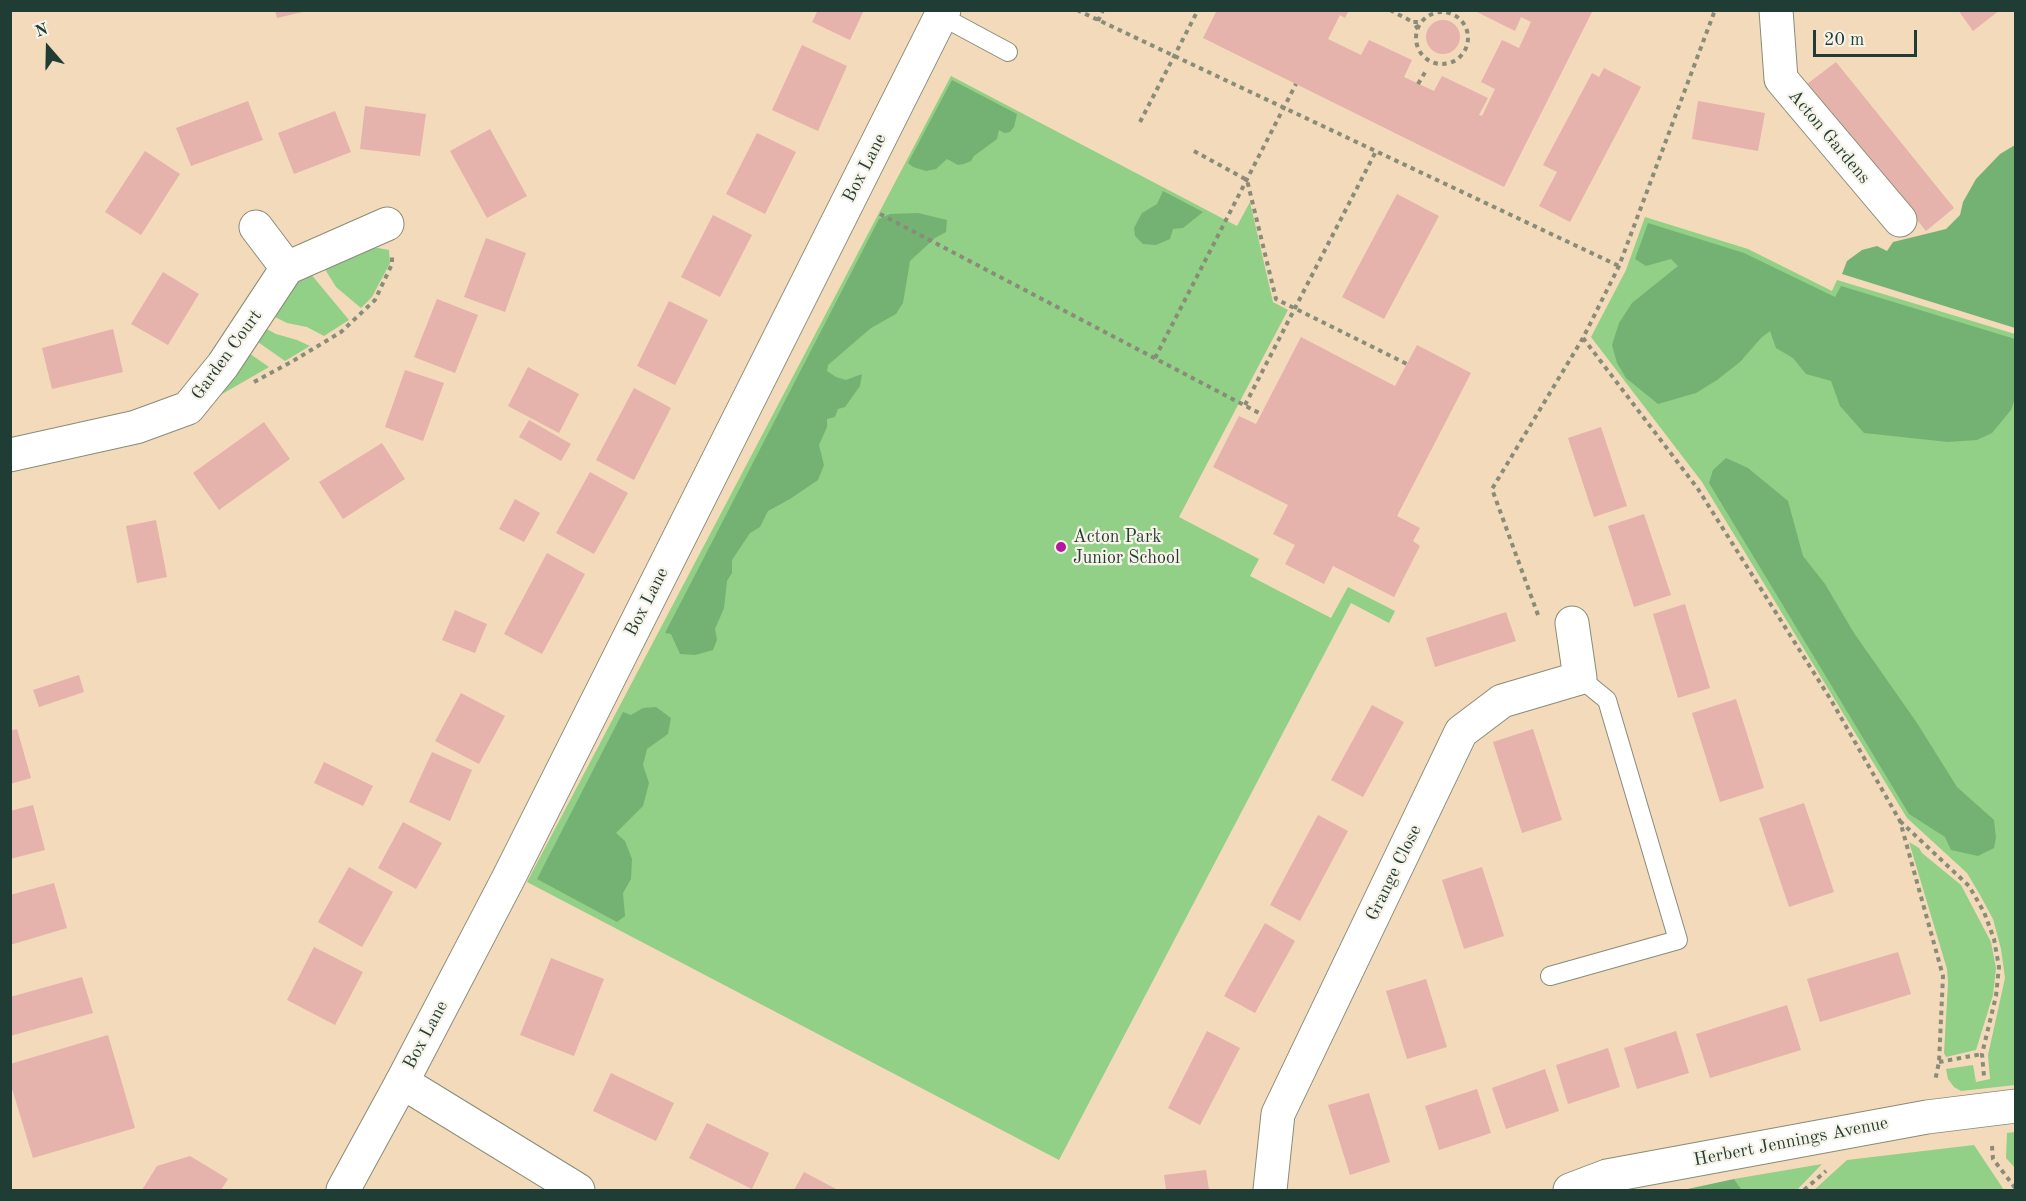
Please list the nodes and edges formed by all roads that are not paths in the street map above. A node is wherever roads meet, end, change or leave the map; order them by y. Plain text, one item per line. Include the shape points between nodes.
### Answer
1 (1776, 10) edge
2 (943, 13) edge
3 (1008, 52) dead end
4 (1900, 220) dead end
5 (387, 224) road end
6 (256, 228) dead end
7 (287, 268) junction
8 (10, 455) edge
9 (1572, 623) dead end
10 (1580, 678) junction
11 (1550, 976) dead end
12 (402, 1082) junction
13 (2016, 1106) edge
14 (343, 1191) edge
15 (578, 1191) edge
16 (1270, 1191) edge
17 (1570, 1191) edge

1 - 4 street, Acton Gardens via 1780,79
2 - 3 lane
2 - 12 street, Box Lane via 519,858
5 - 7 street
6 - 7 street
7 - 8 street, Garden Court via 223,365 188,408 136,427
9 - 10 street
10 - 11 lane via 1607,700 1678,940
10 - 16 street, Grange Close via 1502,701 1461,732 1278,1114
12 - 14 street, Box Lane
12 - 15 street
13 - 17 street, Herbert Jennings Avenue via 1928,1117 1607,1176

